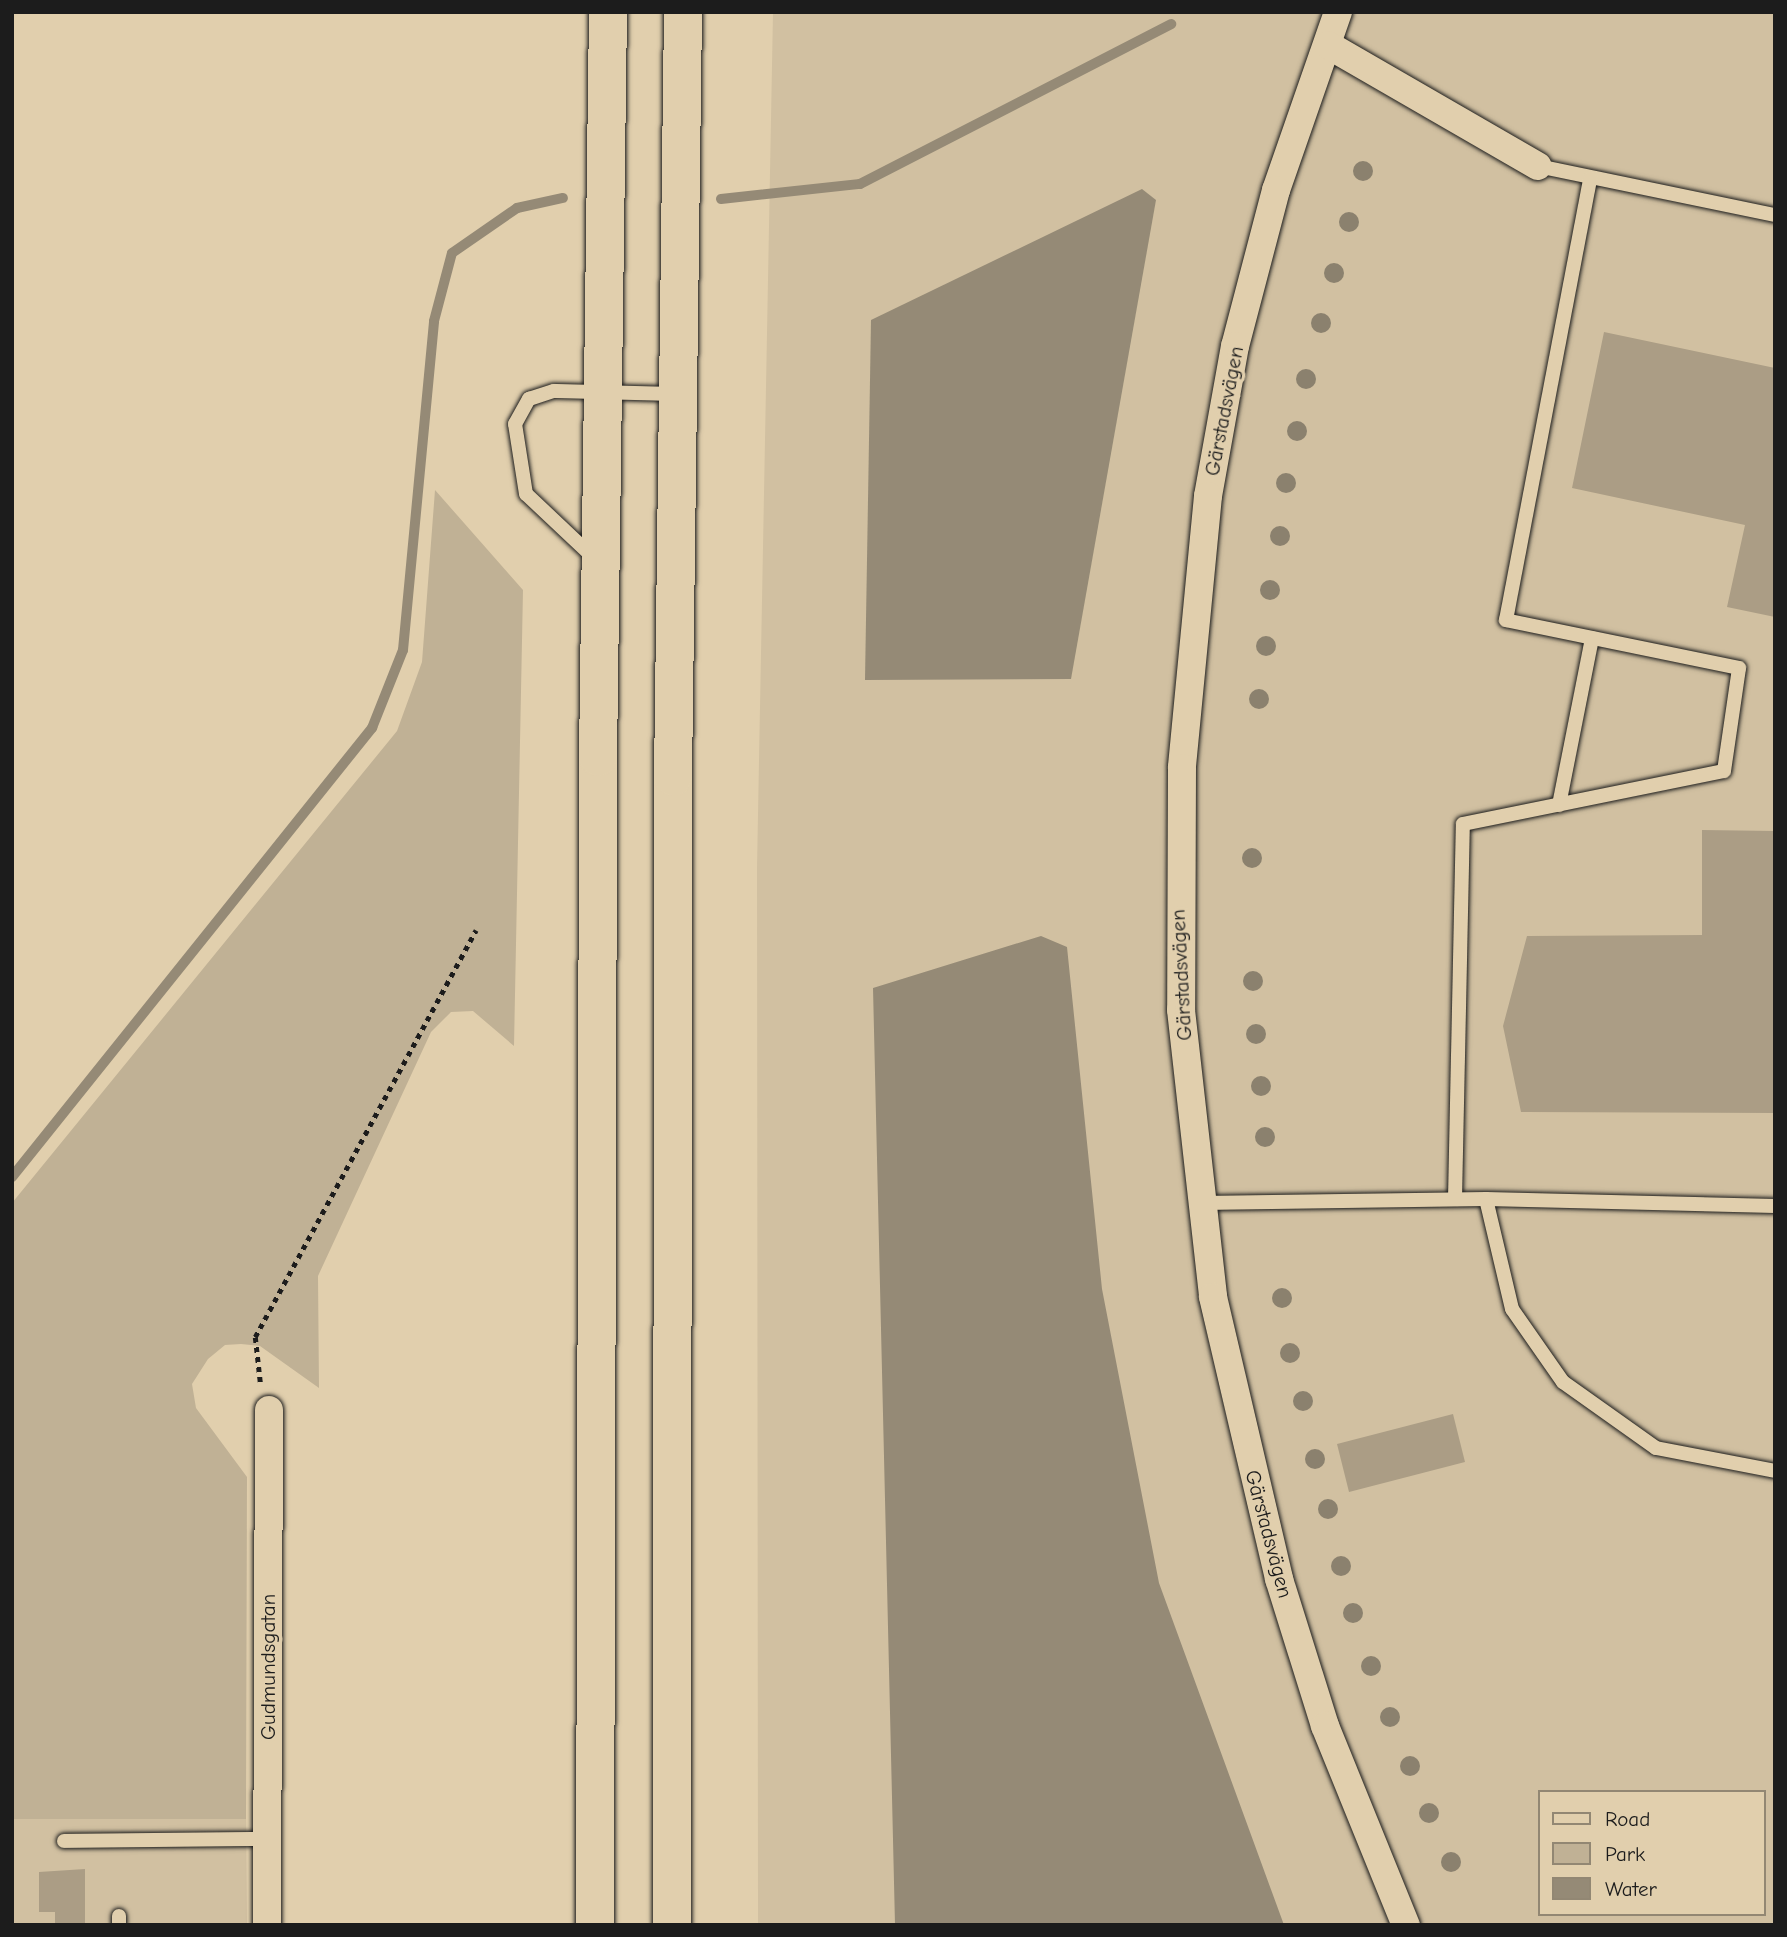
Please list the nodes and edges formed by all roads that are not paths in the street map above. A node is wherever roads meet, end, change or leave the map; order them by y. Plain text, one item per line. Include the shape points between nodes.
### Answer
1 (608, 12) edge
2 (683, 12) edge
3 (1338, 12) edge
4 (1328, 45) junction
5 (1538, 166) joint
6 (1590, 178) junction
7 (1775, 215) edge
8 (604, 391) junction
9 (680, 394) junction
10 (601, 564) junction
11 (1592, 638) junction
12 (1559, 805) junction
13 (1455, 1199) junction
14 (1486, 1199) junction
15 (1201, 1203) junction
16 (1775, 1206) edge
17 (269, 1410) road end
18 (1775, 1471) edge
19 (267, 1839) junction
20 (64, 1841) dead end
21 (267, 1925) edge
22 (595, 1925) edge
23 (673, 1925) edge
24 (1406, 1925) edge

1 - 8 highway
2 - 9 highway
3 - 4 street, Gärstadsvägen
4 - 5 street
4 - 15 street, Gärstadsvägen via 1276,190 1245,307 1208,496 1182,768 1177,900 1181,1010
5 - 6 lane
6 - 7 lane
6 - 11 lane via 1506,620
8 - 9 lane
8 - 10 highway
8 - 10 lane via 554,391 529,399 515,424 526,494
9 - 23 highway via 670,1427
10 - 22 highway
11 - 12 lane
11 - 12 lane via 1739,668 1724,771
12 - 13 lane via 1463,824
13 - 14 lane
13 - 15 lane
14 - 16 lane
14 - 18 lane via 1497,1265 1512,1309 1563,1382 1656,1448
15 - 24 street, Gärstadsvägen via 1213,1297 1279,1579 1325,1726
17 - 19 street, Gudmundsgatan
19 - 20 lane
19 - 21 street, Gudmundsgatan

